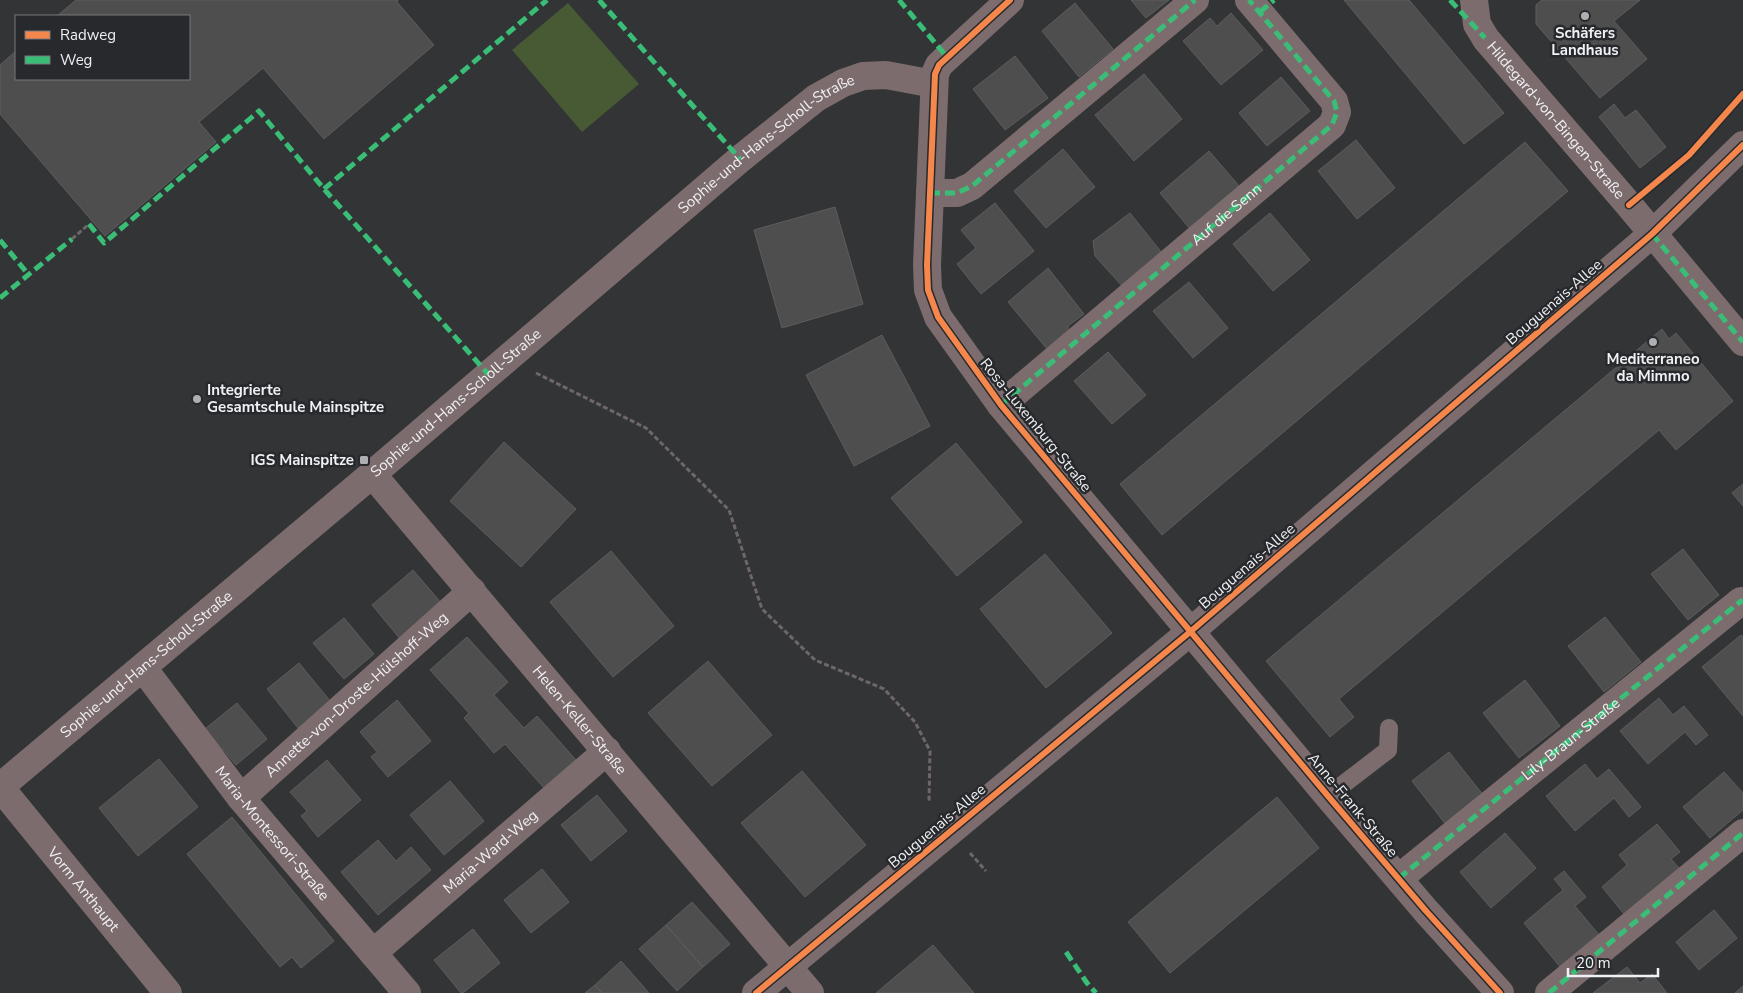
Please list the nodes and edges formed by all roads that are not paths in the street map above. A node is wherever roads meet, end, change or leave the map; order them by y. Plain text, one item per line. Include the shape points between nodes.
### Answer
1 (1010, 0) edge
2 (1195, 0) edge
3 (1250, 0) edge
4 (1474, 0) edge
5 (934, 84) junction
6 (1743, 145) edge
7 (930, 192) junction
8 (1652, 234) junction
9 (1743, 342) edge
10 (1001, 405) junction
11 (372, 474) junction
12 (472, 591) junction
13 (1743, 603) edge
14 (1190, 632) junction
15 (143, 668) junction
16 (1389, 728) dead end
17 (607, 751) junction
18 (0, 787) edge
19 (1328, 796) junction
20 (241, 798) junction
21 (1743, 833) edge
22 (1399, 878) junction
23 (374, 953) junction
24 (788, 966) junction
25 (1493, 990) edge
26 (168, 993) edge
27 (407, 993) edge
28 (756, 993) edge
29 (810, 993) edge
30 (1549, 993) edge

1 - 5 street, Rosa-Luxemburg-Straße via 939,65
2 - 7 street via 972,186 957,193
3 - 10 street, Auf die Senn via 1334,101 1337,112 1332,125
4 - 8 street, Hildegard-von-Bingen-Straße via 1478,24 1486,40
5 - 7 street, Rosa-Luxemburg-Straße
5 - 11 street, Sophie-und-Hans-Scholl-Straße via 886,75 863,76 816,98
6 - 8 street, Bouguenais-Allee
7 - 10 street, Rosa-Luxemburg-Straße via 928,290 938,317
8 - 9 street, Hildegard-von-Bingen-Straße
8 - 14 street, Bouguenais-Allee
10 - 14 street, Rosa-Luxemburg-Straße
11 - 12 street, Helen-Keller-Straße
11 - 15 street, Sophie-und-Hans-Scholl-Straße
12 - 17 street, Helen-Keller-Straße
12 - 20 street, Annette-von-Droste-Hülshoff-Weg
13 - 22 street, Lily-Braun-Straße via 1741,601
14 - 19 street, Anne-Frank-Straße
14 - 24 street, Bouguenais-Allee
15 - 18 street, Sophie-und-Hans-Scholl-Straße
15 - 20 street, Maria-Montessori-Straße
16 - 19 lane via 1388,750
17 - 23 street, Maria-Ward-Weg
17 - 24 street, Helen-Keller-Straße
18 - 26 street, Vorm Anthaupt
19 - 22 street, Anne-Frank-Straße
20 - 23 street, Maria-Montessori-Straße
21 - 30 street
22 - 25 street, Anne-Frank-Straße
23 - 27 street, Maria-Montessori-Straße
24 - 28 street, Bouguenais-Allee
24 - 29 street, Helen-Keller-Straße

